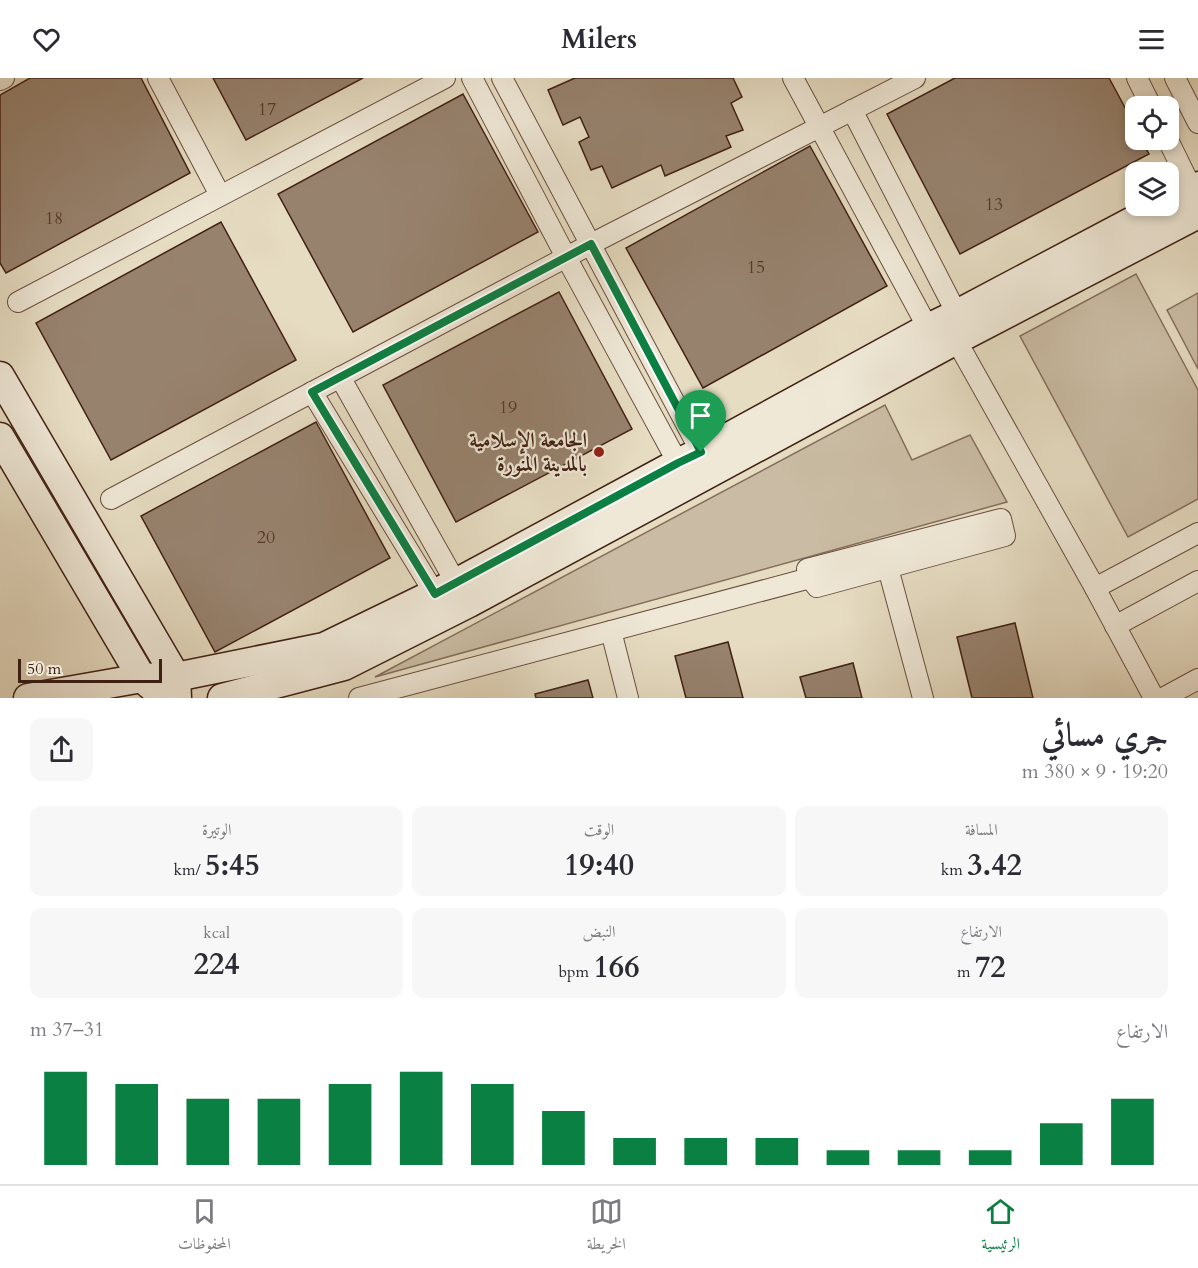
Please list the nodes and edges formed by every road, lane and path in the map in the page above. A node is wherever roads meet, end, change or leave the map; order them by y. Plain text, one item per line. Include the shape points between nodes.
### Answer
1 (158, 78) edge
2 (445, 78) edge
3 (472, 78) edge
4 (502, 78) edge
5 (793, 78) edge
6 (915, 78) edge
7 (1137, 78) edge
8 (1175, 78) edge
9 (1146, 96) edge
10 (852, 111) junction
11 (1198, 123) edge
12 (819, 127) junction
13 (1172, 150) edge
14 (220, 195) junction
15 (1189, 197) edge
16 (1144, 216) edge
17 (591, 244) junction
18 (566, 257) junction
19 (18, 302) dead end
20 (957, 327) junction
21 (928, 328) junction
22 (0, 376) edge
23 (340, 377) junction
24 (312, 392) junction
25 (0, 437) edge
26 (689, 458) junction
27 (111, 499) dead end
28 (1198, 533) edge
29 (888, 568) junction
30 (810, 578) junction
31 (1198, 581) edge
32 (446, 588) junction
33 (1095, 588) junction
34 (1115, 626) junction
35 (610, 631) junction
36 (142, 678) junction
37 (1198, 679) edge
38 (172, 691) edge
39 (28, 698) edge
40 (222, 698) edge
41 (359, 698) edge
42 (628, 698) edge
43 (922, 698) edge
44 (1154, 698) edge
45 (1163, 698) edge

1 - 14 street
2 - 14 street
3 - 18 street
4 - 17 street
5 - 12 street
6 - 10 street
7 - 9 street
8 - 11 street
10 - 12 street
10 - 20 street
12 - 17 street
12 - 21 street
13 - 15 street
14 - 19 street
15 - 20 main road
16 - 20 main road
17 - 18 street
17 - 26 street
18 - 23 street
18 - 26 street
20 - 21 main road
20 - 33 street
20 - 40 main road via 469,603 344,666
21 - 26 main road
22 - 38 main road
23 - 24 street
23 - 32 street
24 - 27 street
24 - 32 street
25 - 36 main road
26 - 32 main road
28 - 33 street
29 - 30 street via 817,587
29 - 30 street via 1005,536 1001,519 807,568
29 - 43 street
30 - 35 street
31 - 34 street
32 - 38 main road via 324,647
33 - 34 street
34 - 44 street
35 - 41 street
35 - 42 street
36 - 38 main road
36 - 39 main road
37 - 45 street

